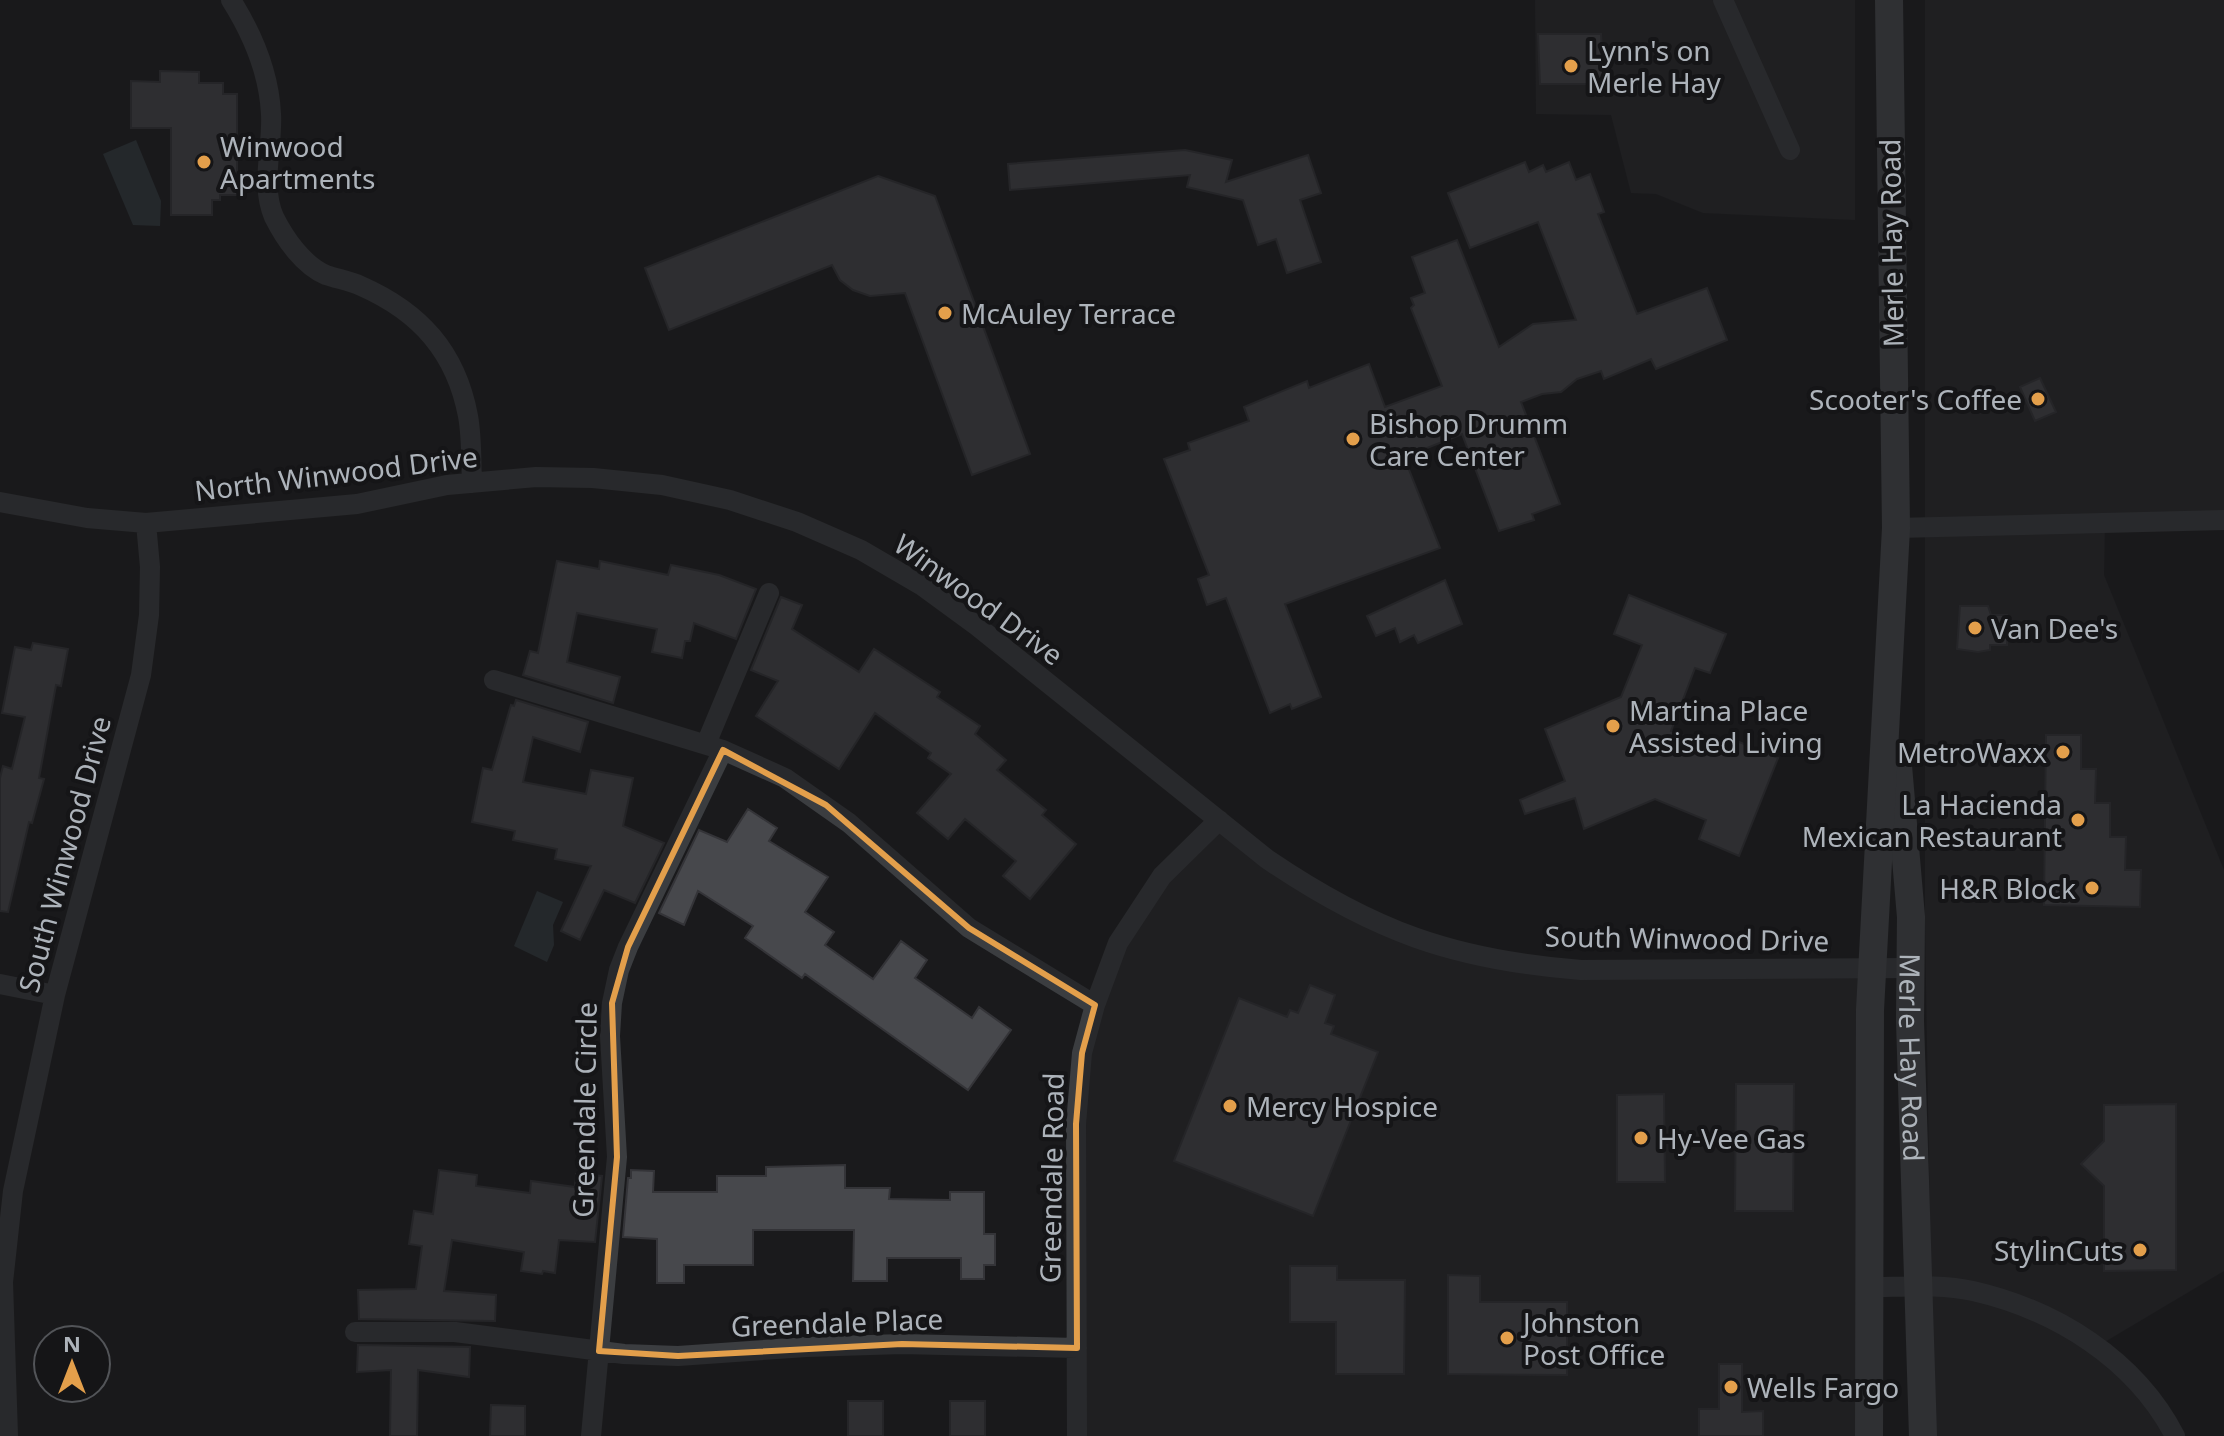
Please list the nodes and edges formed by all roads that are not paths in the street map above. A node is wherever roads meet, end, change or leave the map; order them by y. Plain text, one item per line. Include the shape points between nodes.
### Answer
1 (231, 0) edge
2 (1723, 0) edge
3 (1889, 0) edge
4 (1790, 150) dead end
5 (536, 477) joint
6 (472, 483) junction
7 (0, 502) edge
8 (2224, 520) edge
9 (146, 523) junction
10 (1896, 528) junction
11 (769, 593) dead end
12 (1890, 678) junction
13 (494, 680) dead end
14 (1101, 725) joint
15 (715, 747) junction
16 (1219, 820) junction
17 (1872, 968) junction
18 (1911, 968) junction
19 (0, 984) edge
20 (55, 995) junction
21 (1095, 1005) junction
22 (1920, 1286) junction
23 (1869, 1287) junction
24 (355, 1332) dead end
25 (1077, 1348) junction
26 (599, 1351) junction
27 (8, 1436) edge
28 (591, 1436) edge
29 (1077, 1436) edge
30 (1869, 1436) edge
31 (1923, 1436) edge
32 (2175, 1436) edge

1 - 6 street via 250,31 265,74 271,114 267,182 273,215 296,253 323,273 404,308 439,343 462,387
2 - 4 street
3 - 10 main road, Merle Hay Road
5 - 6 street, North Winwood Drive
5 - 14 street, Winwood Drive via 662,485 730,500 861,550 921,585
6 - 9 street, North Winwood Drive via 357,504
7 - 9 street, North Winwood Drive
8 - 10 street
9 - 20 street, South Winwood Drive via 149,615 141,675
10 - 12 main road, Merle Hay Road
11 - 15 street, Greendale Circle
12 - 17 main road, Merle Hay Road
12 - 18 main road, Merle Hay Road
13 - 15 street
14 - 16 street, South Winwood Drive
15 - 21 street via 785,778 826,805 969,928
15 - 26 street, Greendale Circle via 628,947 612,1003 617,1157
16 - 17 street, South Winwood Drive via 1267,859 1339,904 1415,939 1469,955 1581,970
16 - 21 street, Greendale Road via 1162,876 1118,943
17 - 18 street, South Winwood Drive
17 - 23 main road, Merle Hay Road
18 - 22 main road, Merle Hay Road
19 - 20 street
20 - 27 street, South Winwood Drive via 13,1191 3,1282
21 - 25 street, Greendale Road via 1082,1053 1076,1124
22 - 23 street
22 - 31 main road, Merle Hay Road
22 - 32 street via 1971,1290 2024,1307 2098,1346 2131,1373
23 - 30 main road, Merle Hay Road
24 - 26 street, Greendale Place via 455,1332
25 - 26 street, Greendale Place via 902,1344 678,1356
25 - 29 street, Greendale Road
26 - 28 street

